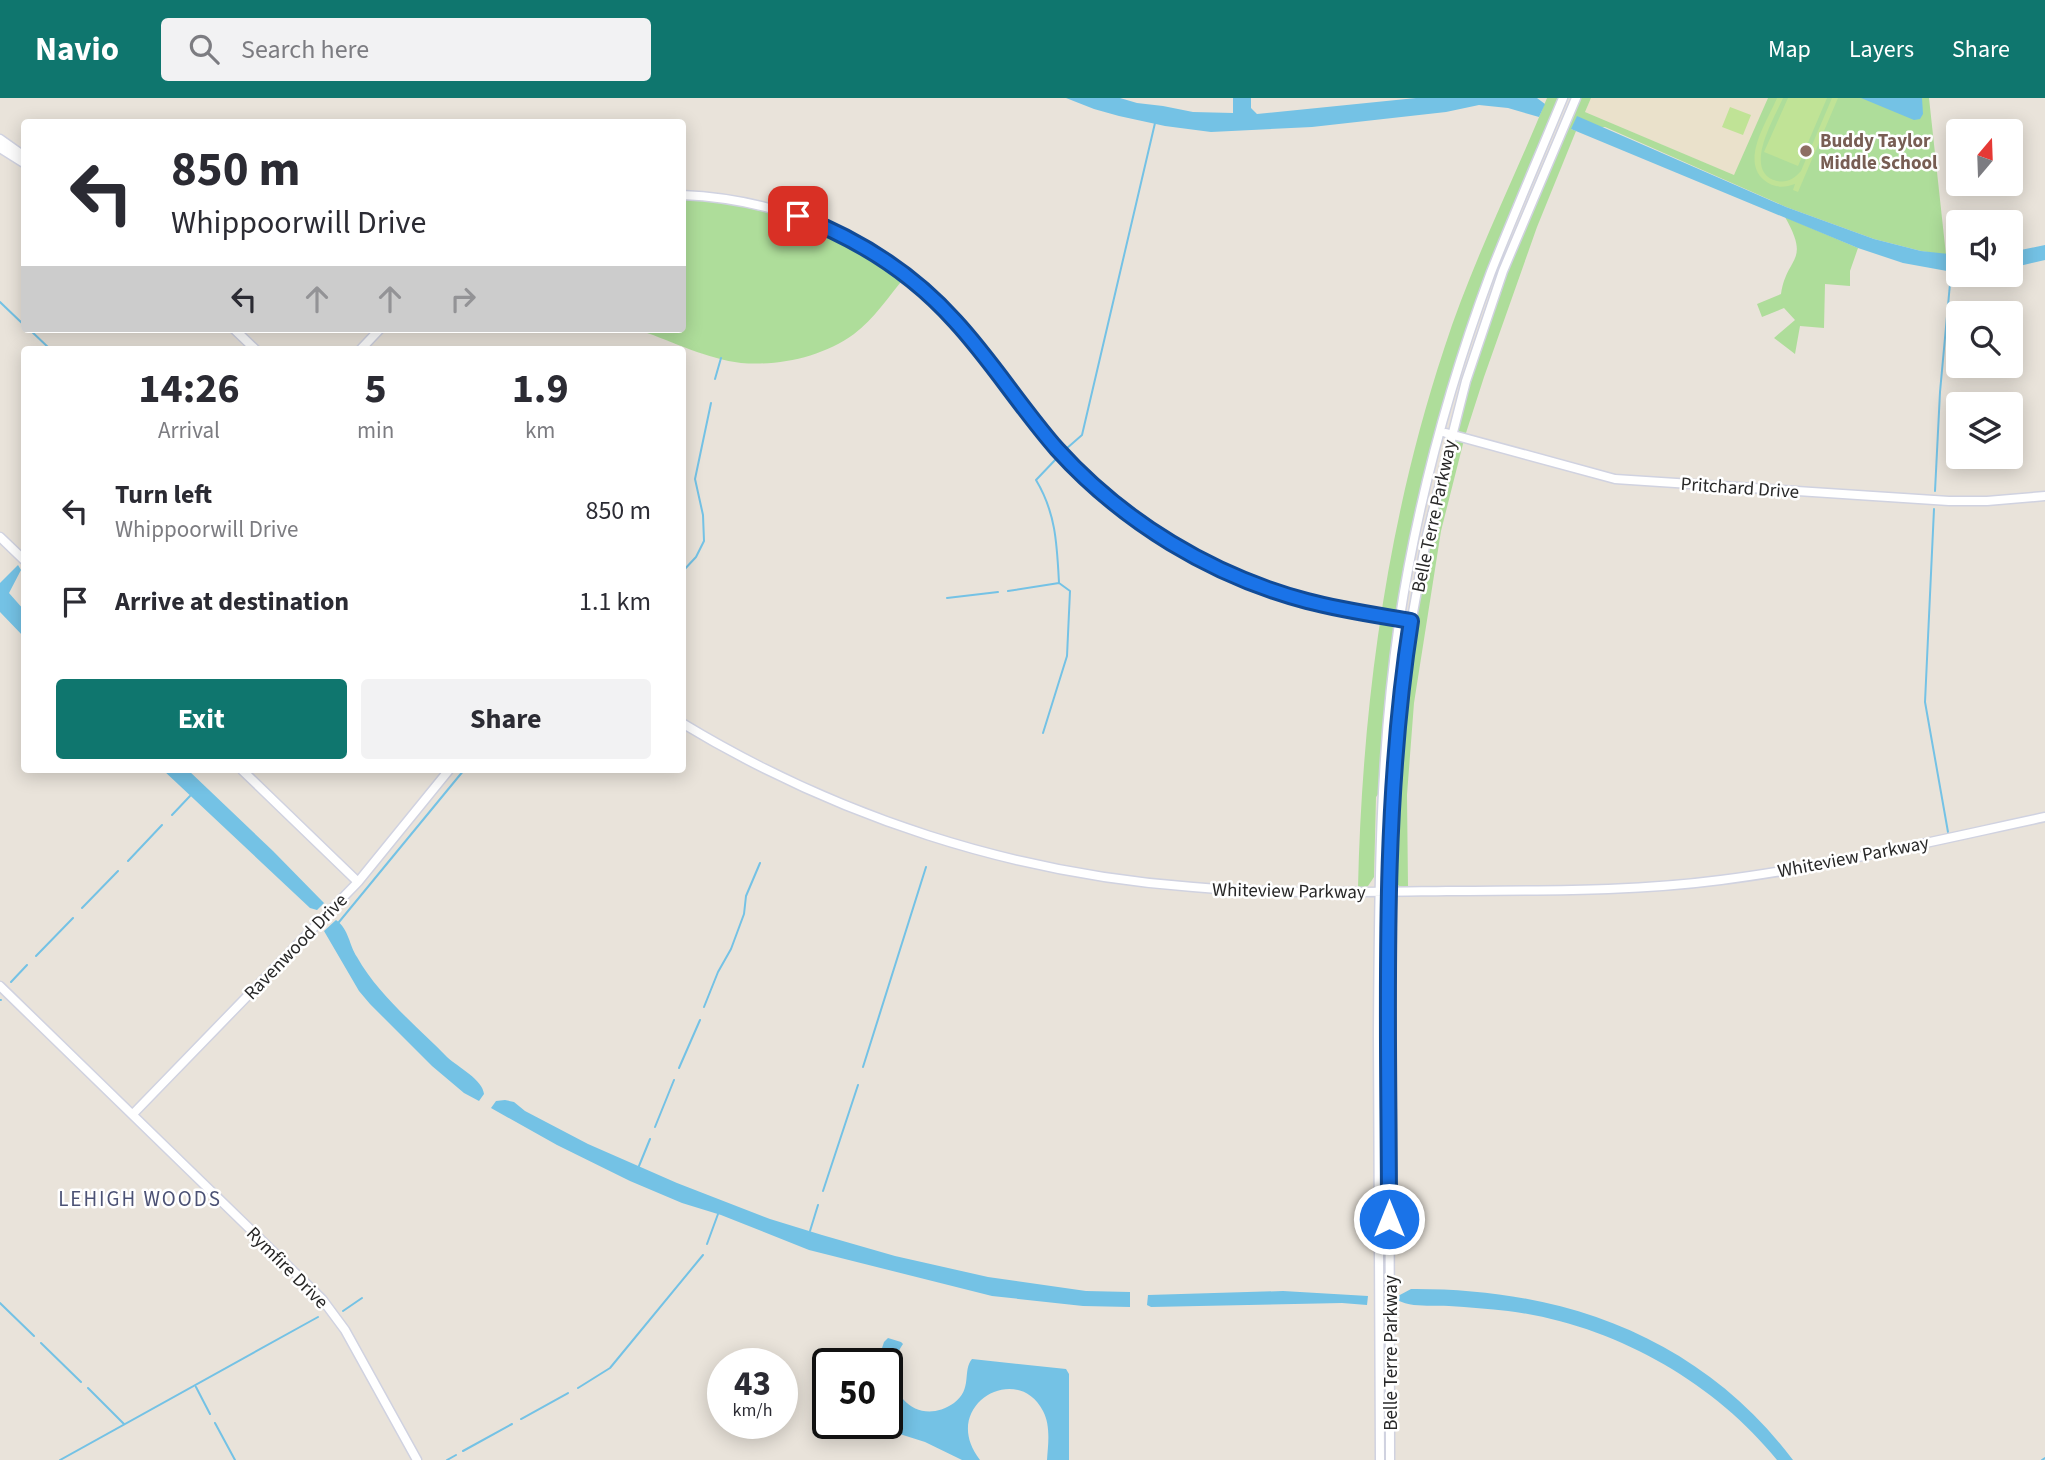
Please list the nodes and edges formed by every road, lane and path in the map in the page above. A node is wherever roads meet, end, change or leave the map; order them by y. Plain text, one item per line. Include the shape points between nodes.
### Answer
1 (1563, 98) edge
2 (1576, 98) edge
3 (0, 139) edge
4 (0, 148) edge
5 (21, 154) edge
6 (21, 161) edge
7 (686, 195) edge
8 (238, 333) edge
9 (376, 333) edge
10 (253, 346) edge
11 (364, 346) edge
12 (1440, 432) junction
13 (1451, 435) junction
14 (2045, 496) edge
15 (0, 537) edge
16 (21, 557) edge
17 (1400, 619) junction
18 (1411, 621) junction
19 (686, 725) edge
20 (245, 773) edge
21 (447, 773) edge
22 (2045, 817) edge
23 (358, 882) junction
24 (1379, 891) junction
25 (1389, 891) junction
26 (0, 986) edge
27 (133, 1114) junction
28 (416, 1460) edge
29 (1380, 1460) edge
30 (1390, 1460) edge

1 - 12 street, Belle Terre Parkway via 1491,275
2 - 13 street, Belle Terre Parkway via 1503,271
3 - 5 street
4 - 6 street
7 - 17 street via 732,200 790,214 834,231 891,264 956,322 1074,466 1129,514 1181,549 1283,594
8 - 10 street
9 - 11 street
12 - 13 street, Pritchard Drive
12 - 17 street, Belle Terre Parkway
13 - 14 street, Pritchard Drive via 1615,478 1949,501
13 - 18 street, Belle Terre Parkway
15 - 16 street
17 - 18 street
17 - 24 street, Belle Terre Parkway via 1381,792
18 - 25 street, Belle Terre Parkway via 1396,740
19 - 24 street, Whiteview Parkway via 838,802 1010,858 1180,886
20 - 23 street
21 - 23 street, Ravenwood Drive
22 - 25 street, Whiteview Parkway via 1802,867 1693,884
23 - 27 street, Ravenwood Drive
24 - 25 street, Whiteview Parkway
24 - 29 street, Belle Terre Parkway
25 - 30 street, Belle Terre Parkway
26 - 27 street, Rymfire Drive
27 - 28 street, Rymfire Drive via 322,1299 345,1330

